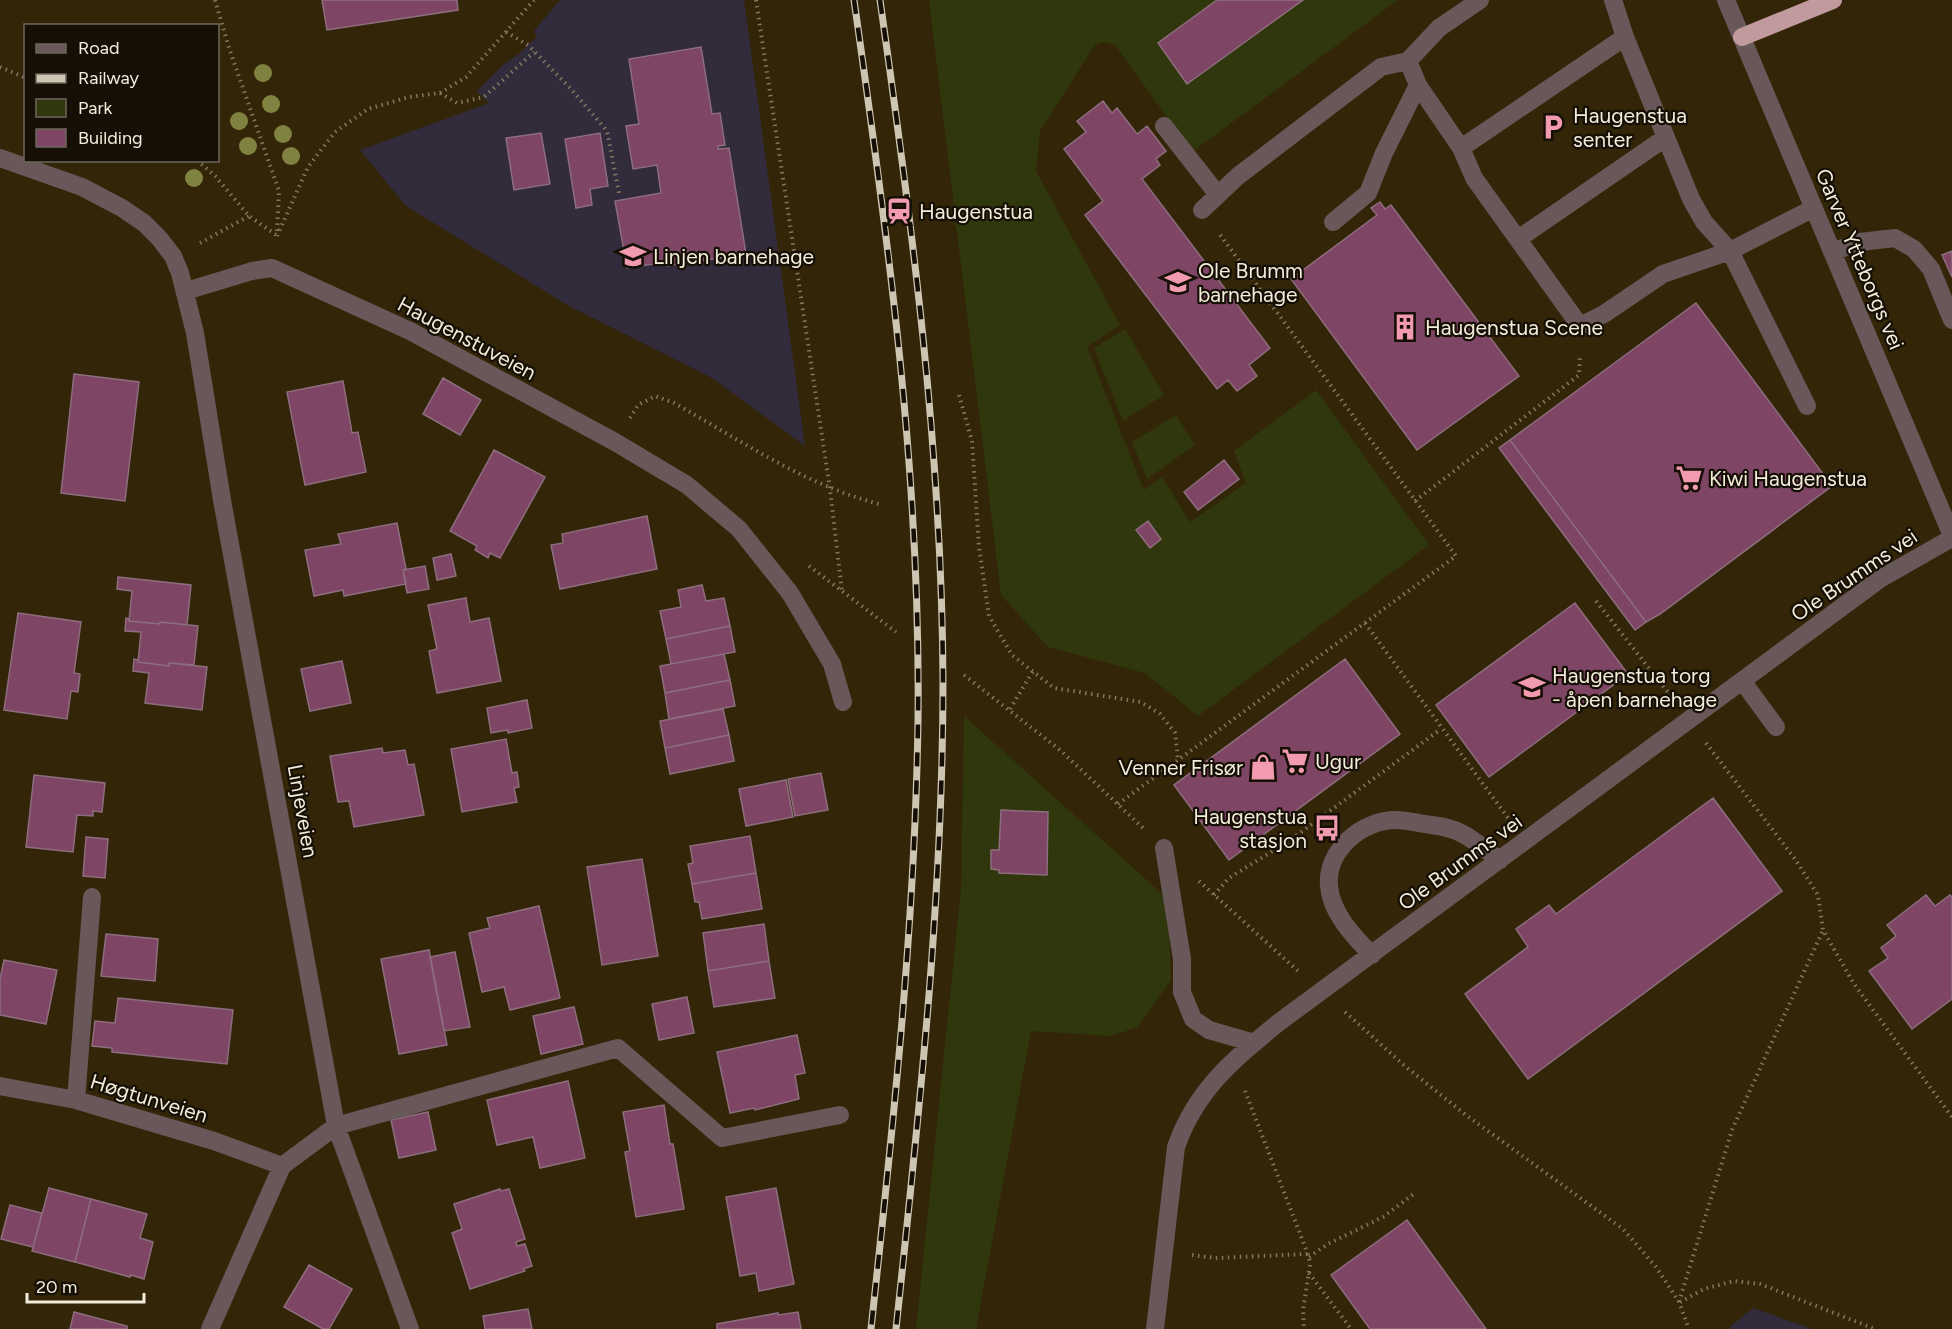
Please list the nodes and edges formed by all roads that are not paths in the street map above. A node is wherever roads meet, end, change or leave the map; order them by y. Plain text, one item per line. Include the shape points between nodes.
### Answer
1 (1480, 0) edge
2 (1613, 0) edge
3 (1726, 0) edge
4 (1833, 0) edge
5 (1625, 37) junction
6 (1742, 37) junction
7 (1408, 60) junction
8 (1418, 85) junction
9 (1164, 126) dead end
10 (1665, 138) junction
11 (1461, 148) junction
12 (0, 158) edge
13 (1218, 195) junction
14 (1814, 208) junction
15 (1202, 210) road end
16 (1333, 222) dead end
17 (1518, 239) junction
18 (1730, 251) junction
19 (1832, 252) junction
20 (186, 291) junction
21 (1952, 320) edge
22 (1807, 406) dead end
23 (1944, 498) edge
24 (1952, 537) edge
25 (1743, 682) junction
26 (843, 702) dead end
27 (1776, 727) dead end
28 (1164, 848) road end
29 (1500, 860) junction
30 (92, 897) dead end
31 (1372, 955) junction
32 (1254, 1042) junction
33 (0, 1086) edge
34 (75, 1100) junction
35 (840, 1115) dead end
36 (336, 1126) junction
37 (282, 1166) junction
38 (210, 1329) edge
39 (410, 1329) edge
40 (1155, 1329) edge

1 - 7 street via 1440,28
2 - 5 street
3 - 6 street, Garver Ytteborgs vei
4 - 6 highway
5 - 10 street
5 - 11 street
6 - 14 street, Garver Ytteborgs vei
7 - 8 street
7 - 13 street via 1381,67
8 - 11 street
8 - 16 street via 1368,193
9 - 13 street
10 - 17 street
10 - 18 street via 1704,222
11 - 17 street via 1474,178
12 - 20 street via 82,187 144,223 173,256
13 - 15 street
14 - 18 street
14 - 19 street, Garver Ytteborgs vei
17 - 18 street via 1580,326 1663,274
18 - 22 street
19 - 21 street via 1860,242 1895,238 1914,249 1931,269
19 - 23 street, Garver Ytteborgs vei
20 - 26 street, Haugenstuveien via 272,268 410,331 687,485 739,529 790,593 832,664
20 - 36 street, Linjeveien
23 - 24 street, Garver Ytteborgs vei
24 - 25 street, Ole Brumms vei via 1880,579
25 - 27 street
25 - 29 street, Ole Brumms vei
28 - 32 street via 1182,959 1182,992 1193,1019 1209,1030
29 - 31 street, Ole Brumms vei
29 - 31 street via 1463,833 1447,828 1396,820 1353,834 1331,866 1329,886 1334,907
30 - 34 street
31 - 32 street, Ole Brumms vei
32 - 40 street, Ole Brumms vei via 1212,1083 1184,1124 1176,1147
33 - 34 street, Høgtunveien
34 - 37 street, Høgtunveien via 214,1141
35 - 36 street via 722,1138 618,1047
36 - 37 street
36 - 39 street, Linjeveien
37 - 38 street

